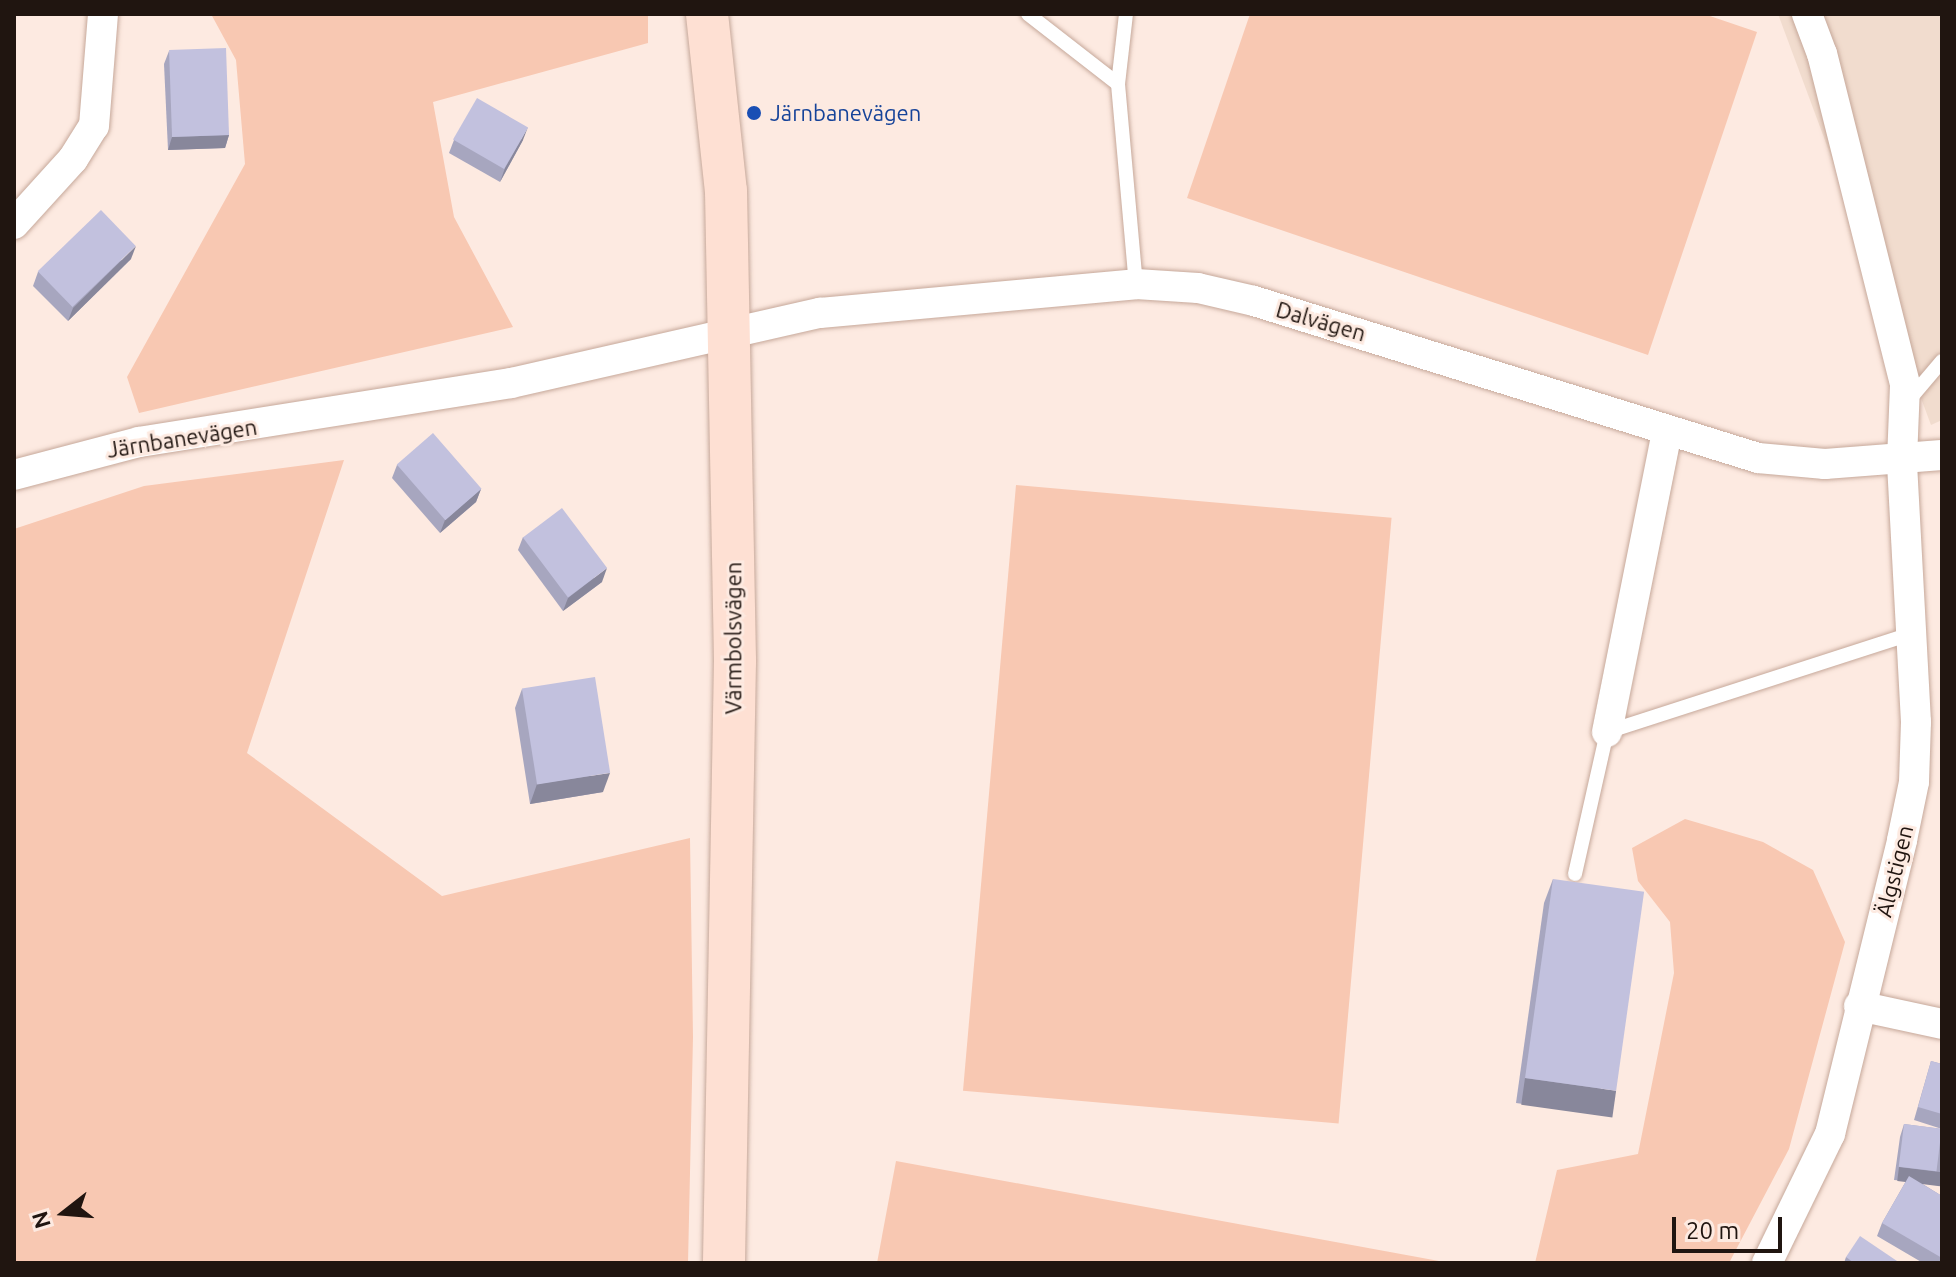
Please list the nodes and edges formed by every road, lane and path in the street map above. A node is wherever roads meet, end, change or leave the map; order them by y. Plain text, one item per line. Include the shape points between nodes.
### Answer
1 (103, 14) edge
2 (707, 14) edge
3 (1028, 14) edge
4 (1126, 14) edge
5 (1807, 14) edge
6 (1118, 84) junction
7 (14, 224) edge
8 (1136, 284) junction
9 (728, 333) junction
10 (1942, 361) edge
11 (1905, 407) junction
12 (1667, 432) junction
13 (1942, 455) edge
14 (1902, 460) junction
15 (14, 475) edge
16 (1914, 633) junction
17 (1607, 732) junction
18 (1575, 874) dead end
19 (1859, 1006) junction
20 (1942, 1024) edge
21 (724, 1263) edge
22 (1767, 1263) edge

1 - 7 street via 94,126 73,159
2 - 9 street, Värmbolsvägen via 726,191
3 - 6 lane
4 - 6 lane
5 - 11 street via 1899,351
6 - 8 lane
8 - 9 street, Dalvägen via 820,313
8 - 12 street, Dalvägen via 1198,288 1254,301
9 - 15 street, Järnbanevägen via 511,383 139,442
9 - 21 street, Värmbolsvägen via 735,661
10 - 11 lane
11 - 14 street
12 - 14 street, Dalvägen via 1758,458 1825,464
12 - 17 street
13 - 14 street, Dalvägen
14 - 16 street, Älgstigen
16 - 17 lane
16 - 19 street, Älgstigen via 1914,782
17 - 18 lane
19 - 20 street
19 - 22 street, Älgstigen via 1830,1134

